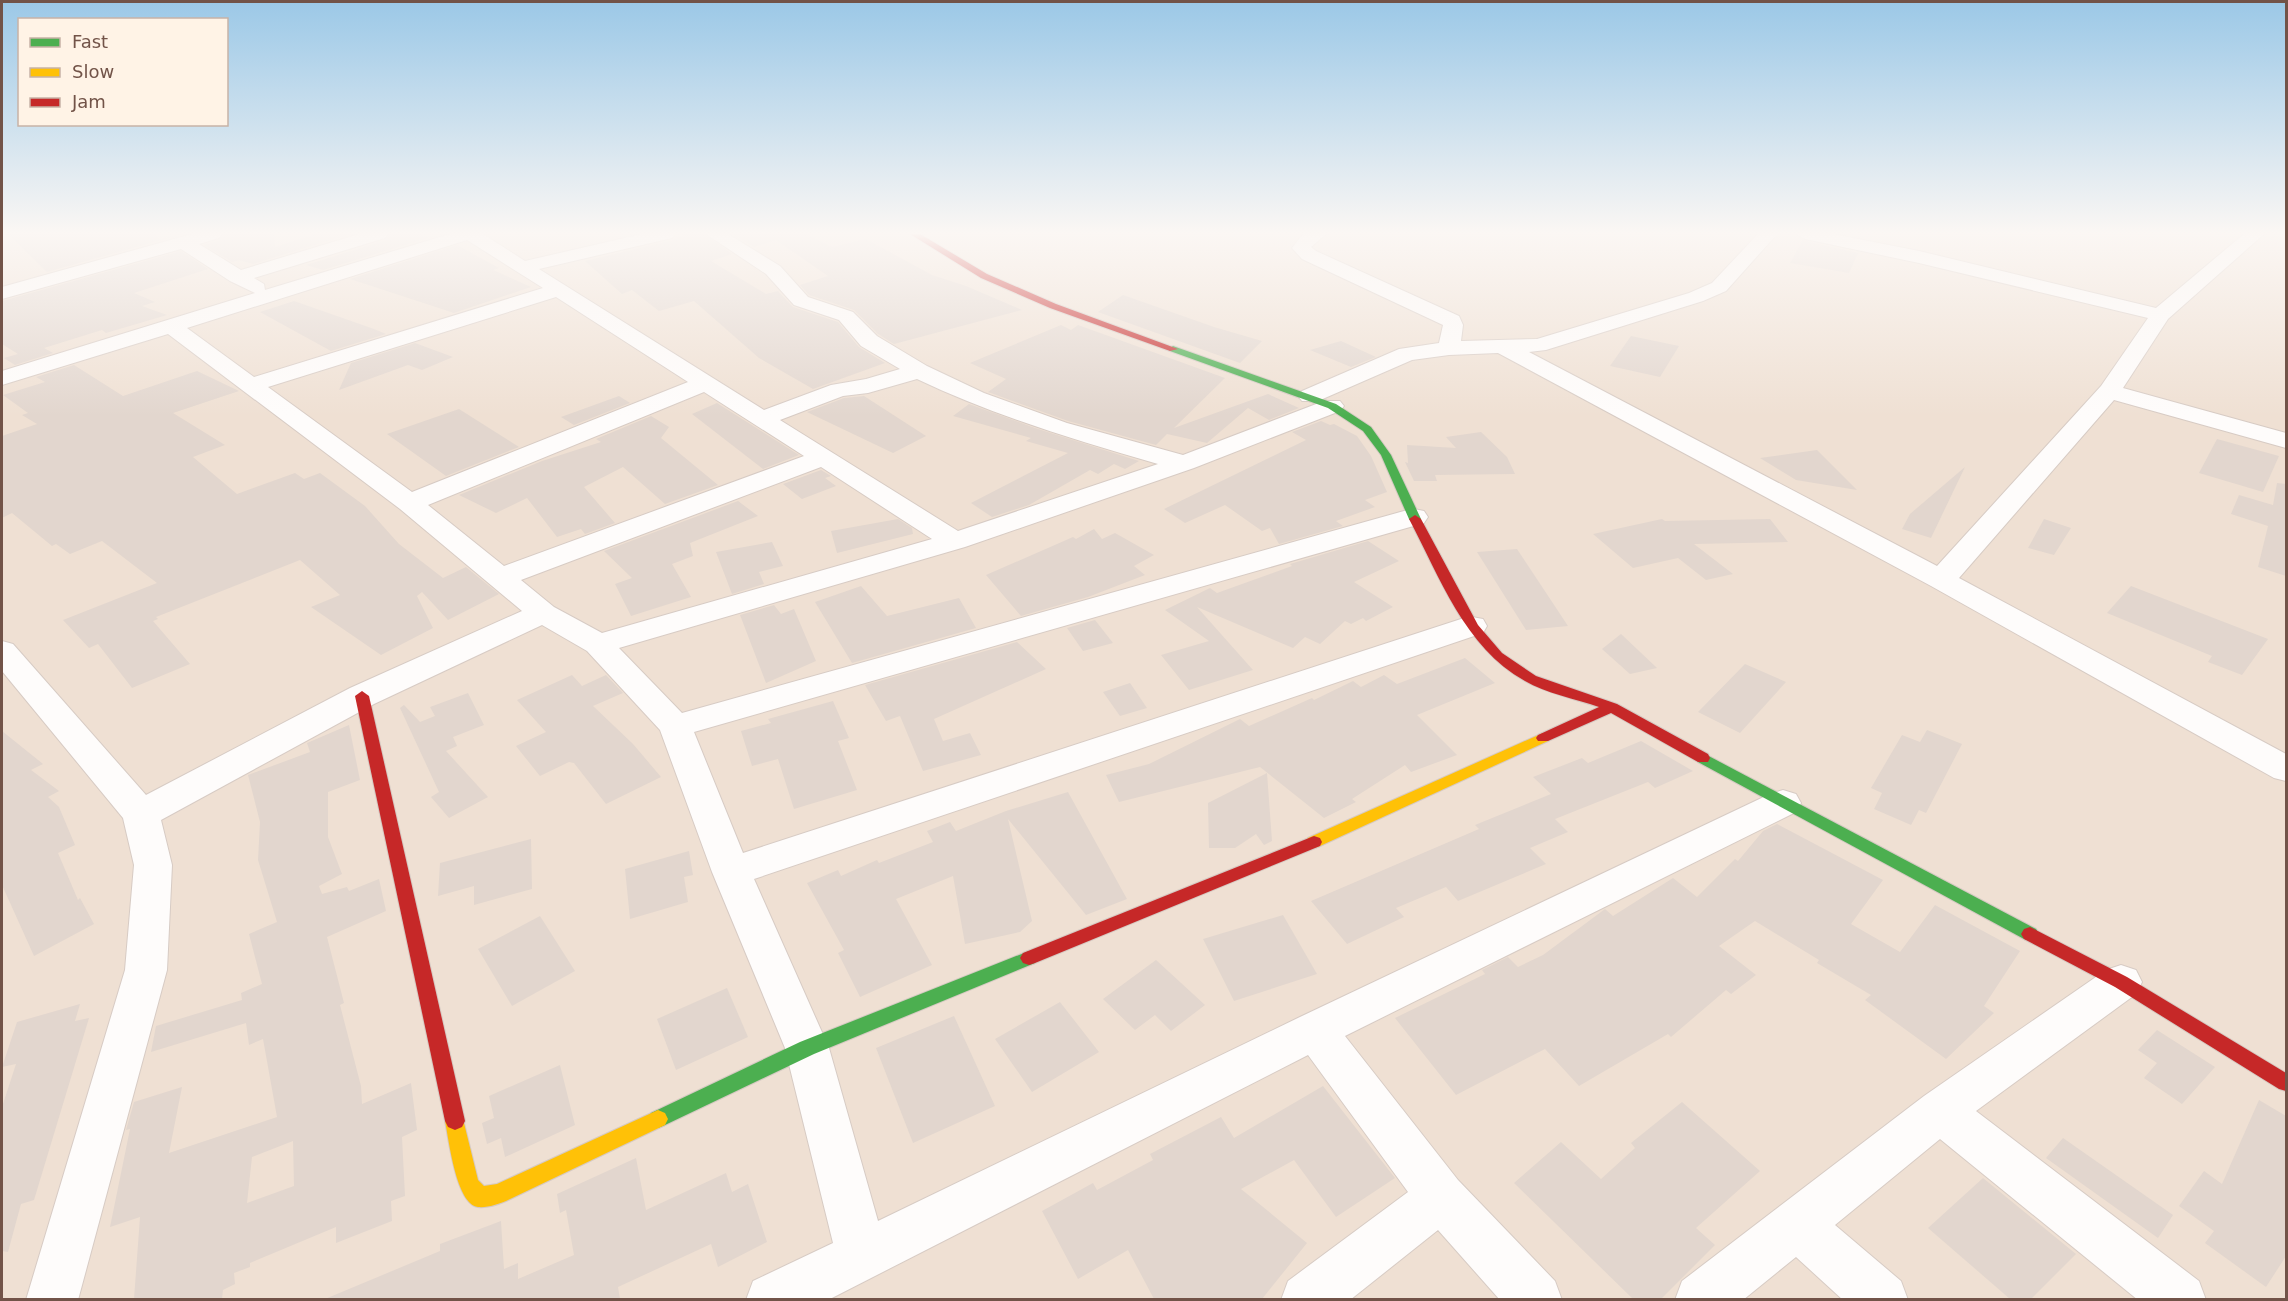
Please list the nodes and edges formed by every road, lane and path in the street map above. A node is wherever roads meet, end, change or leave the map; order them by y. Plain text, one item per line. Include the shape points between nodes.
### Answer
1 (271, 295) edge
2 (543, 295) edge
3 (566, 295) edge
4 (795, 295) edge
5 (1027, 295) edge
6 (1396, 295) edge
7 (1701, 295) edge
8 (2076, 295) edge
9 (2184, 295) edge
10 (2160, 315) junction
11 (171, 326) junction
12 (1449, 348) junction
13 (1505, 348) junction
14 (919, 371) junction
15 (2, 378) edge
16 (706, 383) junction
17 (250, 385) junction
18 (2109, 391) junction
19 (1321, 401) junction
20 (761, 418) junction
21 (2286, 441) edge
22 (822, 458) junction
23 (1185, 463) junction
24 (409, 503) junction
25 (1414, 517) junction
26 (955, 541) junction
27 (499, 578) junction
28 (1941, 580) junction
29 (543, 613) junction
30 (1472, 626) junction
31 (598, 644) junction
32 (2, 651) edge
33 (362, 696) junction
34 (1612, 706) junction
35 (675, 726) junction
36 (2286, 769) edge
37 (1783, 803) junction
38 (141, 814) junction
39 (731, 872) junction
40 (2121, 982) junction
41 (1315, 1030) junction
42 (807, 1048) junction
43 (2286, 1083) edge
44 (1940, 1111) junction
45 (1441, 1197) junction
46 (1797, 1224) junction
47 (862, 1255) junction
48 (52, 1299) edge
49 (772, 1299) edge
50 (1307, 1299) edge
51 (1536, 1299) edge
52 (1701, 1299) edge
53 (1882, 1299) edge
54 (2180, 1299) edge

1 - 11 street
2 - 17 street
3 - 16 street
4 - 14 street via 801,301 846,316 869,341
5 - 19 street via 1204,362
6 - 12 street via 1452,320
7 - 13 street via 1538,345
8 - 10 street
9 - 10 street
10 - 18 street
11 - 15 street
11 - 17 street
12 - 13 street
12 - 19 street via 1396,358
13 - 28 street
14 - 20 street via 839,390
14 - 23 street via 976,398 1058,428
16 - 20 street
16 - 24 street
17 - 24 street
18 - 21 street
18 - 28 street
19 - 23 street
19 - 25 street via 1366,429 1386,456
20 - 22 street
22 - 26 street
22 - 27 street
23 - 26 street
24 - 27 street
25 - 30 street
25 - 35 street
26 - 31 street
27 - 29 street
28 - 36 street
29 - 31 street
29 - 33 street
30 - 34 street via 1497,656 1531,679
30 - 39 street
31 - 35 street
32 - 38 street
33 - 38 street
33 - 42 street via 469,1184 479,1197 499,1194
34 - 37 street
34 - 42 street via 1274,860
35 - 39 street
37 - 40 street
37 - 41 street
38 - 48 street via 153,865 146,970
39 - 42 street
40 - 43 street
40 - 44 street
41 - 45 street
41 - 47 street
42 - 47 street
44 - 46 street
44 - 54 street
45 - 50 street
45 - 51 street
46 - 52 street
46 - 53 street
47 - 49 street

